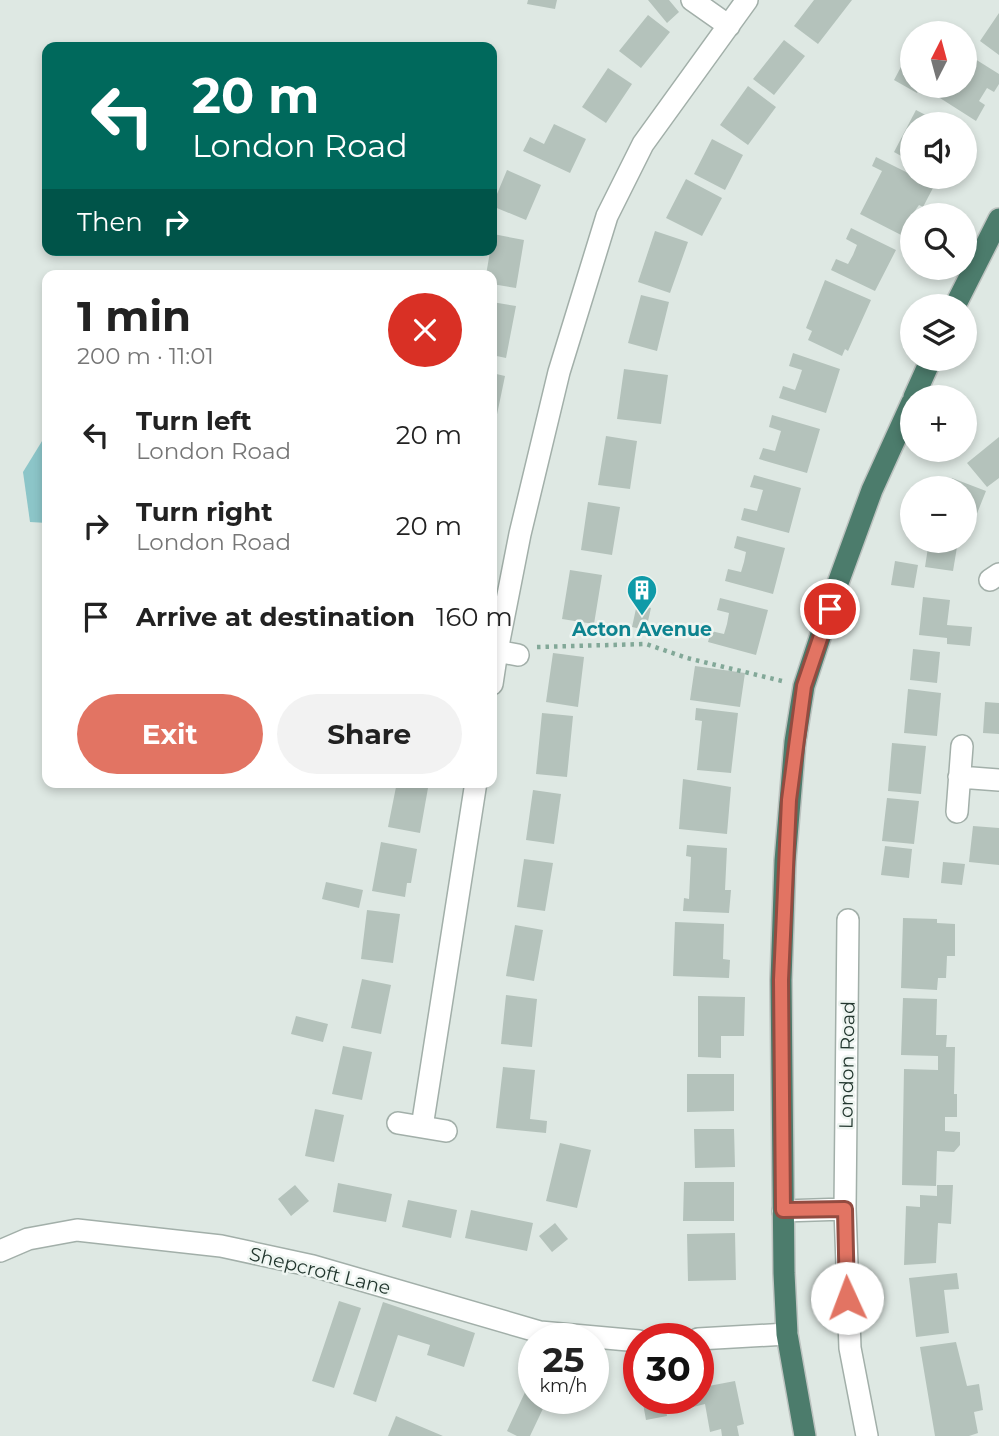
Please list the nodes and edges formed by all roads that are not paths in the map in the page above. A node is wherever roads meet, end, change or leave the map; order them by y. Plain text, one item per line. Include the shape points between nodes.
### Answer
1 (692, 0) edge
2 (747, 0) edge
3 (729, 26) junction
4 (999, 219) edge
5 (961, 294) edge
6 (900, 429) edge
7 (497, 646) edge
8 (497, 651) edge
9 (518, 655) road end
10 (962, 746) dead end
11 (960, 777) junction
12 (999, 780) edge
13 (475, 788) edge
14 (957, 812) dead end
15 (848, 920) dead end
16 (398, 1123) dead end
17 (422, 1127) junction
18 (446, 1131) dead end
19 (845, 1209) junction
20 (783, 1210) junction
21 (0, 1251) edge
22 (788, 1334) junction
23 (714, 1338) edge
24 (623, 1339) edge
25 (805, 1436) edge
26 (867, 1436) edge

1 - 3 street
2 - 3 street
3 - 7 street via 643,144 607,216 559,372
4 - 5 highway
6 - 20 highway via 868,502 804,686 795,742 781,980
8 - 9 street
10 - 11 street
11 - 12 street
11 - 14 street
13 - 17 street
15 - 19 street, London Road
16 - 17 street
17 - 18 street
19 - 20 street
19 - 26 street, London Road via 850,1348
20 - 22 highway
21 - 24 street, Shepcroft Lane via 28,1239 77,1230 221,1246 313,1266 540,1332
22 - 23 street
22 - 25 highway

